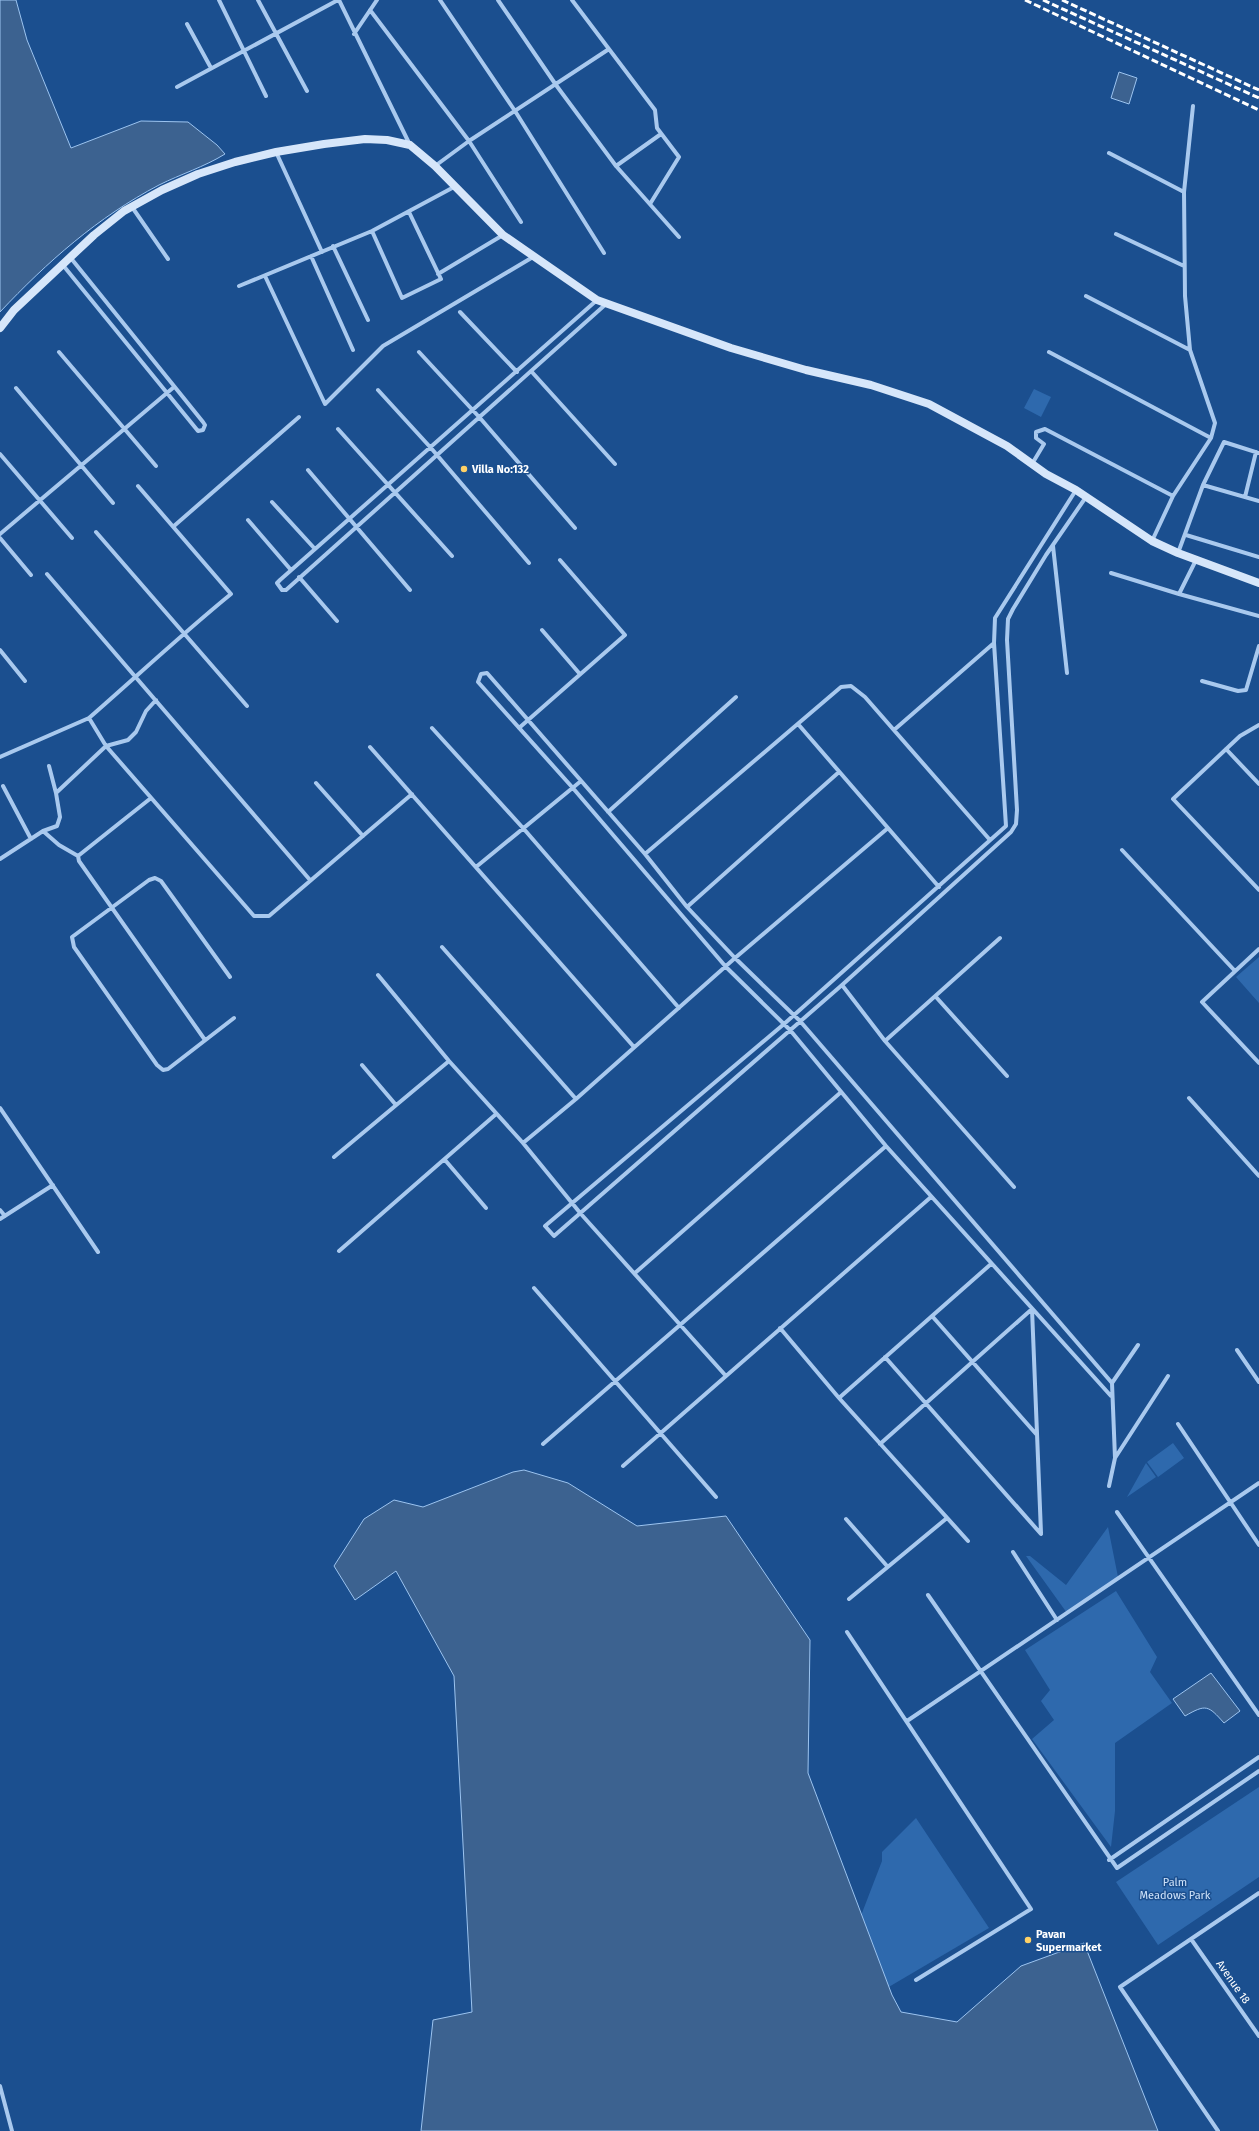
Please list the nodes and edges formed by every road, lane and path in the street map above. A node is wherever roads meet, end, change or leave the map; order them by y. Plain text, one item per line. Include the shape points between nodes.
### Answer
1 (219, 0) edge
2 (258, 0) edge
3 (338, 0) edge
4 (377, 0) edge
5 (440, 0) edge
6 (498, 0) edge
7 (572, 0) edge
8 (370, 10) junction
9 (187, 24) dead end
10 (276, 33) junction
11 (354, 34) junction
12 (609, 49) junction
13 (245, 50) junction
14 (211, 68) junction
15 (556, 85) junction
16 (177, 87) dead end
17 (307, 91) dead end
18 (266, 96) dead end
19 (1193, 106) dead end
20 (515, 111) junction
21 (661, 134) junction
22 (469, 141) junction
23 (410, 145) junction
24 (276, 152) junction
25 (1109, 153) dead end
26 (435, 166) junction
27 (616, 166) junction
28 (454, 187) junction
29 (1184, 192) junction
30 (650, 204) junction
31 (132, 206) junction
32 (409, 212) junction
33 (521, 222) dead end
34 (372, 231) junction
35 (1116, 234) dead end
36 (503, 235) junction
37 (679, 237) dead end
38 (334, 246) junction
39 (322, 252) junction
40 (604, 253) dead end
41 (310, 256) junction
42 (70, 257) junction
43 (533, 257) junction
44 (168, 259) dead end
45 (62, 264) junction
46 (1184, 266) junction
47 (438, 274) junction
48 (265, 276) junction
49 (239, 286) dead end
50 (1086, 296) dead end
51 (598, 300) junction
52 (606, 304) junction
53 (460, 312) dead end
54 (368, 320) dead end
55 (0, 328) edge
56 (353, 350) dead end
57 (1190, 350) junction
58 (59, 352) dead end
59 (419, 352) dead end
60 (1048, 352) dead end
61 (531, 371) junction
62 (517, 372) junction
63 (174, 387) junction
64 (16, 388) dead end
65 (378, 390) dead end
66 (167, 394) junction
67 (473, 411) junction
68 (299, 417) dead end
69 (480, 418) junction
70 (125, 428) junction
71 (338, 429) dead end
72 (1211, 438) junction
73 (431, 448) junction
74 (1258, 452) edge
75 (0, 454) edge
76 (437, 456) junction
77 (615, 464) dead end
78 (1032, 464) junction
79 (82, 465) junction
80 (156, 466) dead end
81 (308, 470) dead end
82 (389, 485) junction
83 (1203, 485) junction
84 (138, 486) dead end
85 (1076, 490) junction
86 (396, 492) junction
87 (1173, 496) junction
88 (1245, 496) junction
89 (1086, 497) junction
90 (41, 500) junction
91 (1259, 501) edge
92 (272, 502) dead end
93 (113, 503) dead end
94 (350, 518) junction
95 (248, 520) dead end
96 (174, 526) junction
97 (356, 526) junction
98 (575, 528) dead end
99 (96, 532) dead end
100 (0, 534) edge
101 (1186, 535) junction
102 (0, 538) edge
103 (72, 538) dead end
104 (1152, 541) junction
105 (1053, 545) junction
106 (315, 549) junction
107 (1178, 554) junction
108 (452, 556) dead end
109 (1259, 557) edge
110 (560, 560) dead end
111 (1196, 560) junction
112 (529, 563) dead end
113 (291, 570) junction
114 (1111, 573) dead end
115 (47, 574) dead end
116 (31, 575) dead end
117 (299, 577) junction
118 (1259, 583) edge
119 (410, 590) dead end
120 (1179, 594) junction
121 (1259, 616) edge
122 (336, 621) dead end
123 (542, 630) dead end
124 (183, 633) junction
125 (994, 643) junction
126 (1259, 646) edge
127 (0, 650) edge
128 (579, 673) junction
129 (1066, 673) dead end
130 (136, 678) junction
131 (25, 681) dead end
132 (1202, 681) dead end
133 (736, 697) dead end
134 (156, 700) junction
135 (247, 706) dead end
136 (89, 718) junction
137 (527, 721) junction
138 (798, 724) junction
139 (1259, 726) edge
140 (432, 728) dead end
141 (519, 728) junction
142 (894, 730) junction
143 (106, 746) junction
144 (370, 746) dead end
145 (1226, 749) junction
146 (0, 757) edge
147 (48, 766) dead end
148 (839, 772) junction
149 (581, 781) junction
150 (316, 783) dead end
151 (1259, 784) edge
152 (3, 786) dead end
153 (572, 787) junction
154 (56, 793) junction
155 (412, 794) junction
156 (151, 798) junction
157 (608, 812) junction
158 (523, 828) junction
159 (888, 828) junction
160 (43, 831) junction
161 (363, 836) junction
162 (31, 839) junction
163 (990, 840) junction
164 (1122, 850) dead end
165 (645, 854) junction
166 (78, 856) junction
167 (0, 859) edge
168 (476, 867) junction
169 (310, 880) junction
170 (939, 887) junction
171 (1259, 890) edge
172 (111, 907) junction
173 (687, 907) junction
174 (1000, 938) dead end
175 (442, 947) dead end
176 (1259, 949) edge
177 (735, 958) junction
178 (726, 967) junction
179 (1235, 971) junction
180 (378, 975) dead end
181 (230, 977) dead end
182 (842, 985) junction
183 (936, 997) junction
184 (679, 1008) junction
185 (794, 1015) junction
186 (234, 1018) dead end
187 (800, 1021) junction
188 (784, 1024) junction
189 (790, 1030) junction
190 (205, 1040) junction
191 (885, 1041) junction
192 (634, 1047) junction
193 (449, 1061) junction
194 (1259, 1063) edge
195 (362, 1065) dead end
196 (1007, 1076) dead end
197 (840, 1093) junction
198 (1189, 1098) dead end
199 (576, 1099) junction
200 (396, 1105) junction
201 (0, 1108) edge
202 (495, 1115) junction
203 (523, 1143) junction
204 (886, 1146) junction
205 (334, 1157) dead end
206 (445, 1160) junction
207 (1259, 1176) edge
208 (52, 1185) junction
209 (1014, 1187) dead end
210 (931, 1197) junction
211 (572, 1203) junction
212 (486, 1208) dead end
213 (0, 1210) edge
214 (581, 1214) junction
215 (4, 1216) junction
216 (0, 1219) edge
217 (339, 1251) dead end
218 (98, 1252) dead end
219 (992, 1264) junction
220 (635, 1273) junction
221 (534, 1288) dead end
222 (1032, 1309) junction
223 (932, 1316) junction
224 (681, 1324) junction
225 (780, 1328) junction
226 (1138, 1345) dead end
227 (1237, 1350) dead end
228 (885, 1357) junction
229 (972, 1362) junction
230 (726, 1376) junction
231 (1168, 1376) dead end
232 (615, 1381) junction
233 (1259, 1382) edge
234 (1112, 1383) junction
235 (1111, 1396) junction
236 (838, 1398) junction
237 (926, 1403) junction
238 (1178, 1424) dead end
239 (660, 1433) junction
240 (1037, 1435) junction
241 (542, 1444) dead end
242 (880, 1444) junction
243 (1115, 1458) junction
244 (623, 1466) dead end
245 (1259, 1483) edge
246 (1109, 1486) dead end
247 (716, 1497) dead end
248 (1230, 1502) junction
249 (1117, 1512) dead end
250 (947, 1518) junction
251 (846, 1519) dead end
252 (968, 1541) dead end
253 (1259, 1545) edge
254 (1013, 1552) dead end
255 (1148, 1557) junction
256 (887, 1566) junction
257 (928, 1595) dead end
258 (849, 1599) dead end
259 (1057, 1620) junction
260 (847, 1632) dead end
261 (980, 1671) junction
262 (1259, 1715) edge
263 (907, 1721) junction
264 (1259, 1757) edge
265 (1259, 1771) edge
266 (1109, 1860) junction
267 (1259, 1892) edge
268 (1192, 1939) junction
269 (916, 1980) dead end
270 (1259, 2036) edge
271 (0, 2086) edge
272 (12, 2131) edge
273 (1218, 2131) edge

1 - 13 street
2 - 10 street
3 - 10 street
3 - 11 street
4 - 8 street
5 - 20 street
6 - 15 street
7 - 12 street
8 - 11 street
8 - 22 street
9 - 14 street
10 - 13 street
10 - 17 street
11 - 23 street
12 - 15 street
12 - 21 street via 655,110 657,128
13 - 14 street
13 - 18 street
14 - 16 street
15 - 20 street
15 - 27 street
19 - 29 street
20 - 22 street
20 - 40 street
21 - 27 street
21 - 30 street via 679,157
22 - 26 street
22 - 33 street
23 - 24 main road via 388,140 365,139
23 - 26 main road
24 - 31 main road via 198,174
24 - 39 street
25 - 29 street
26 - 28 main road
27 - 30 street
28 - 32 street
28 - 36 main road
29 - 46 street
30 - 37 street
31 - 42 main road
31 - 44 street
32 - 34 street
32 - 47 street
34 - 38 street
34 - 47 street via 402,298 440,279
35 - 46 street
36 - 43 main road
36 - 47 street
38 - 39 street
38 - 54 street
39 - 41 street
41 - 48 street
41 - 56 street
42 - 45 main road
42 - 63 street
43 - 48 street via 383,346 325,404
43 - 51 main road
45 - 55 main road via 14,310
45 - 66 street
46 - 57 street
48 - 49 street
50 - 57 street
51 - 52 main road
51 - 62 street
52 - 61 street
52 - 78 main road via 731,348 806,370 872,385 929,404 1007,446
53 - 62 street
57 - 72 street via 1215,419
58 - 70 street
59 - 67 street
60 - 72 street
61 - 69 street
61 - 77 street
62 - 67 street
63 - 66 street
63 - 66 street via 203,422 203,430 198,431
64 - 79 street
65 - 73 street
66 - 70 street
67 - 69 street
67 - 73 street
68 - 96 street
69 - 76 street
69 - 98 street
70 - 79 street
70 - 80 street
71 - 82 street
72 - 87 street
73 - 76 street
73 - 82 street
74 - 83 street via 1224,442
74 - 88 street
75 - 90 street
76 - 86 street
76 - 112 street
78 - 85 main road
78 - 87 street via 1044,444 1036,439 1036,432 1045,429
79 - 90 street
79 - 93 street
81 - 94 street
82 - 86 street
82 - 94 street
83 - 88 street
83 - 101 street
84 - 96 street
85 - 89 main road
85 - 125 street via 995,618
86 - 97 street
86 - 108 street
87 - 104 street
88 - 91 street
89 - 104 main road
89 - 105 street
90 - 100 street
90 - 103 street
92 - 106 street
94 - 97 street
94 - 106 street
95 - 113 street
96 - 124 street via 231,594
97 - 117 street
97 - 119 street
99 - 124 street
101 - 107 street
101 - 109 street
102 - 116 street
104 - 107 main road
105 - 129 street
105 - 182 street via 1008,619 1016,824 1011,832
106 - 113 street
107 - 111 main road
110 - 128 street via 625,635
111 - 118 main road
111 - 120 street
113 - 117 street via 277,583 282,590 286,590
114 - 120 street
115 - 130 street
117 - 122 street
120 - 121 street
123 - 128 street
124 - 130 street
124 - 135 street
125 - 142 street
125 - 163 street via 1006,826
126 - 132 street via 1246,690 1238,691
127 - 131 street
128 - 137 street
130 - 134 street
130 - 136 street
133 - 157 street
134 - 143 street via 128,740
134 - 169 street
136 - 143 street
136 - 146 street
137 - 141 street
137 - 141 street via 487,673 481,674 478,682
137 - 149 street
138 - 142 street via 841,687 850,686 865,697
138 - 148 street
138 - 165 street
139 - 145 street via 1240,736
140 - 158 street
141 - 153 street
142 - 163 street
143 - 154 street
143 - 156 street
144 - 155 street
145 - 151 street
145 - 171 street via 1173,799
147 - 154 street
148 - 159 street
148 - 173 street
149 - 153 street
149 - 157 street
150 - 161 street
152 - 162 street
153 - 158 street
153 - 178 street
154 - 160 street via 60,822 57,826
155 - 161 street
155 - 168 street
156 - 166 street
156 - 169 street via 254,916 269,916
157 - 165 street
158 - 168 street
158 - 184 street
159 - 170 street
159 - 177 street
160 - 162 street
160 - 166 street via 59,845
161 - 169 street
162 - 167 street
163 - 170 street
164 - 179 street
165 - 173 street
166 - 172 street via 78,860
168 - 192 street
170 - 185 street
172 - 181 street via 149,880 155,878 161,881
172 - 190 street
172 - 190 street via 72,937 72,942 157,1065 163,1070 168,1069
173 - 177 street
174 - 183 street
175 - 199 street
176 - 179 street
177 - 178 street
177 - 185 street
178 - 184 street
178 - 188 street
179 - 194 street via 1202,1002
180 - 193 street
182 - 187 street
182 - 191 street
183 - 191 street
183 - 196 street
184 - 192 street
185 - 187 street
185 - 188 street
186 - 190 street
187 - 189 street
187 - 234 street
188 - 189 street
188 - 211 street
189 - 197 street
189 - 214 street
191 - 209 street
192 - 199 street
193 - 200 street
193 - 202 street
195 - 200 street
197 - 204 street
197 - 220 street
198 - 207 street
199 - 203 street
200 - 205 street
201 - 208 street
202 - 203 street
202 - 206 street
203 - 211 street
204 - 210 street
204 - 224 street
206 - 212 street
206 - 217 street
208 - 215 street
208 - 218 street
210 - 219 street
210 - 225 street
211 - 214 street
211 - 214 street via 545,1226 554,1236
213 - 215 street
214 - 220 street
215 - 216 street
219 - 222 street
219 - 223 street
220 - 224 street
221 - 232 street
222 - 229 street
222 - 235 street
222 - 240 street
223 - 228 street
223 - 229 street
224 - 230 street
224 - 232 street
225 - 230 street
225 - 236 street
226 - 234 street
227 - 233 street
228 - 236 street
228 - 237 street
229 - 237 street
229 - 240 street
230 - 239 street
231 - 243 street
232 - 239 street
232 - 241 street
234 - 235 street
235 - 243 street
236 - 242 street
237 - 240 street via 1041,1534
237 - 242 street
238 - 248 street
239 - 244 street
239 - 247 street
242 - 250 street
243 - 246 street
245 - 248 street
248 - 253 street
248 - 255 street
249 - 255 street
250 - 252 street
250 - 256 street
251 - 256 street
254 - 259 street
255 - 259 street
255 - 262 street
256 - 258 street
257 - 261 street
259 - 261 street
260 - 263 street
261 - 263 street
261 - 266 street
263 - 269 street via 1031,1909
264 - 266 street
265 - 266 street via 1117,1868
267 - 268 street
268 - 270 street, Avenue 18
268 - 273 street via 1120,1987
271 - 272 street

